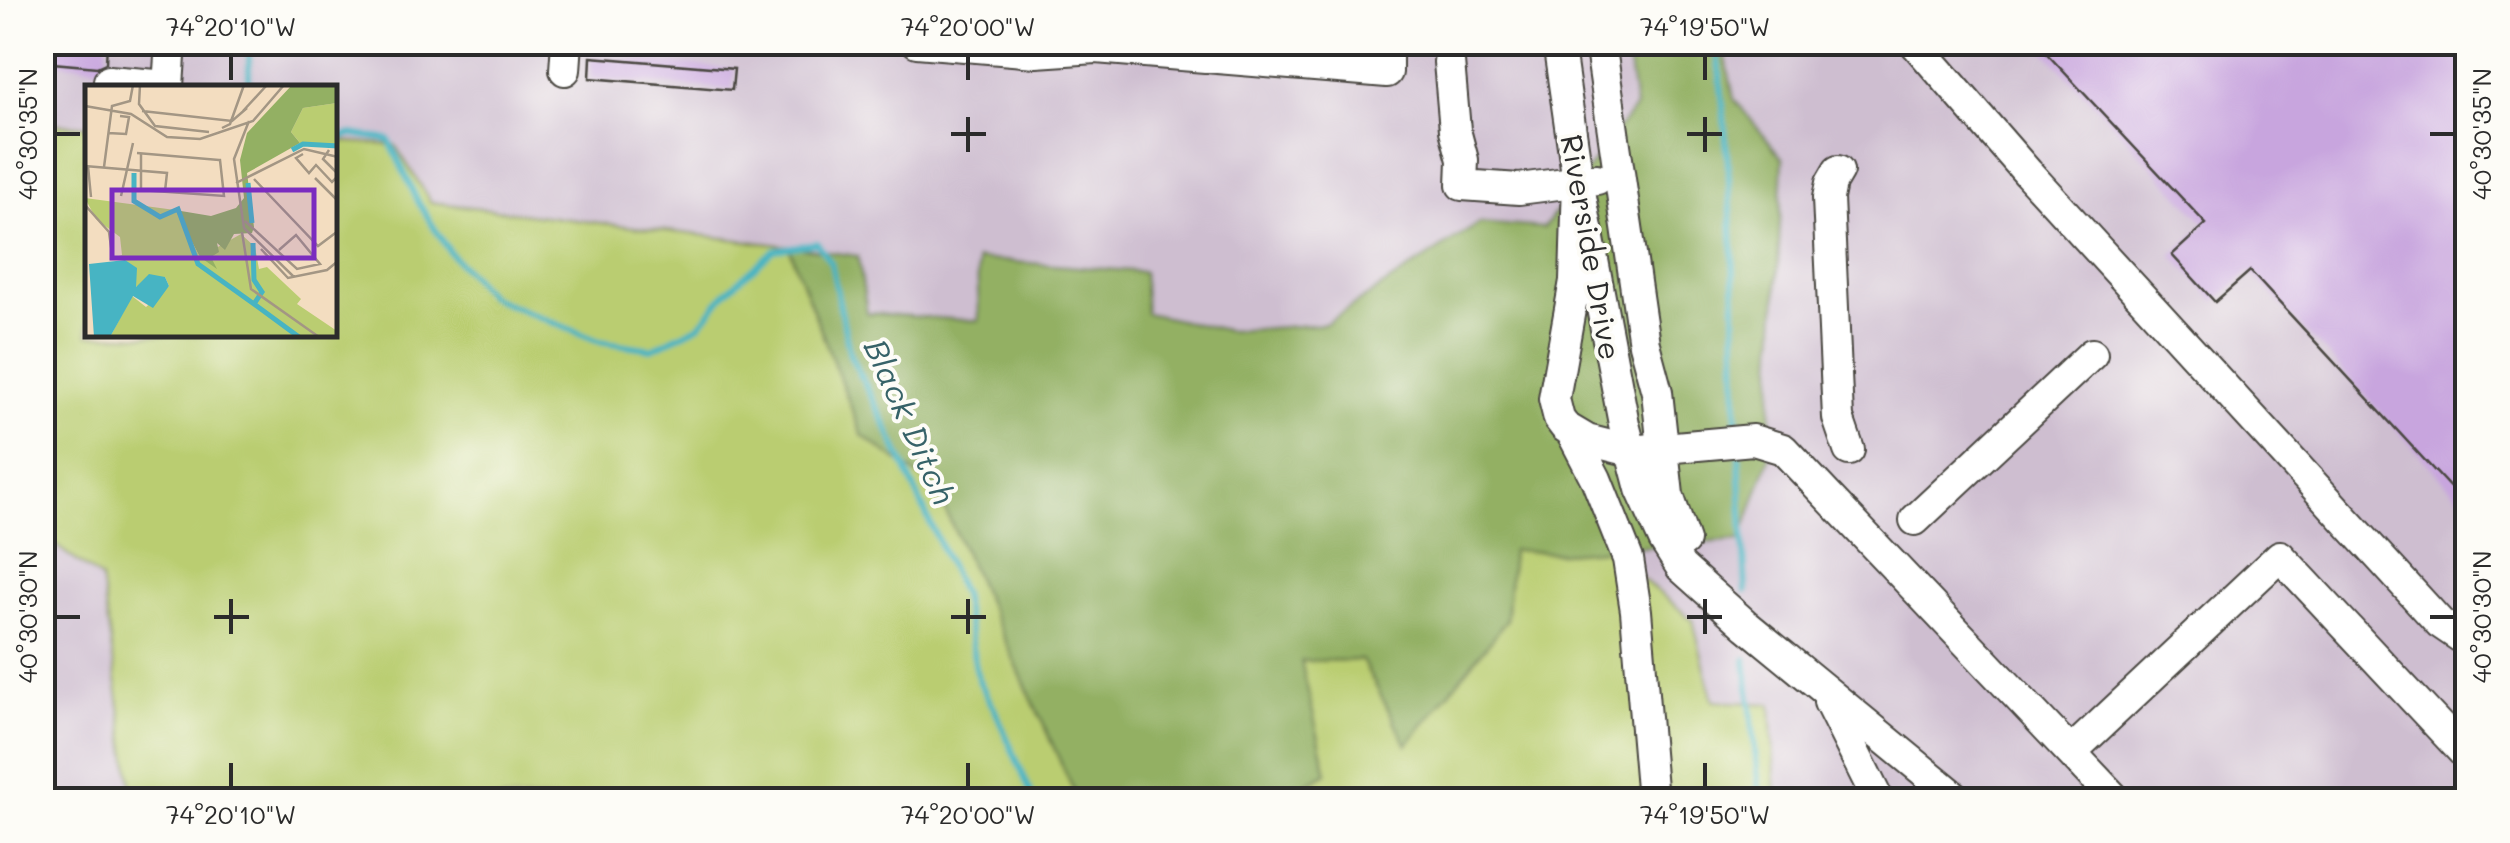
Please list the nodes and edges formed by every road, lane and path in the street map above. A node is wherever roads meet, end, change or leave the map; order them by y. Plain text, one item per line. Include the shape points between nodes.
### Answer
1 (172, 42) edge
2 (917, 42) edge
3 (1387, 42) edge
4 (1558, 42) edge
5 (1600, 42) edge
6 (1914, 42) edge
7 (1449, 62) dead end
8 (110, 81) dead end
9 (156, 85) edge
10 (168, 85) edge
11 (1838, 170) dead end
12 (1620, 176) junction
13 (1578, 181) junction
14 (1644, 344) junction
15 (2092, 354) dead end
16 (1657, 392) junction
17 (1572, 431) junction
18 (1628, 437) junction
19 (1700, 443) junction
20 (1663, 448) junction
21 (1849, 450) dead end
22 (1914, 520) dead end
23 (1712, 593) junction
24 (2468, 642) edge
25 (1823, 690) junction
26 (2070, 752) junction
27 (2468, 757) edge
28 (1652, 800) edge
29 (1878, 800) edge
30 (1959, 800) edge
31 (2116, 800) edge

1 - 10 street
2 - 3 street via 1025,52 1096,48 1387,72
4 - 13 street, Riverside Drive
5 - 12 street, Riverside Drive
6 - 24 street via 2440,623
7 - 13 street via 1462,185 1519,189
8 - 9 street
11 - 21 street via 1828,198 1838,418
12 - 13 street
12 - 14 street, Riverside Drive
13 - 17 street via 1576,281 1554,399 1559,420
13 - 18 street, Riverside Drive
14 - 16 street, Riverside Drive
14 - 18 street
15 - 22 street
16 - 19 street via 1674,428
16 - 20 street, Riverside Drive
17 - 18 street
17 - 28 street via 1628,559
18 - 20 street
18 - 23 street, Riverside Drive via 1664,540 1681,568
19 - 20 street
19 - 26 street via 1763,441 1790,454
20 - 23 street, Riverside Drive via 1674,520
23 - 25 street, Riverside Drive
25 - 29 street
25 - 30 street, Riverside Drive
26 - 27 street via 2280,556
26 - 31 street

